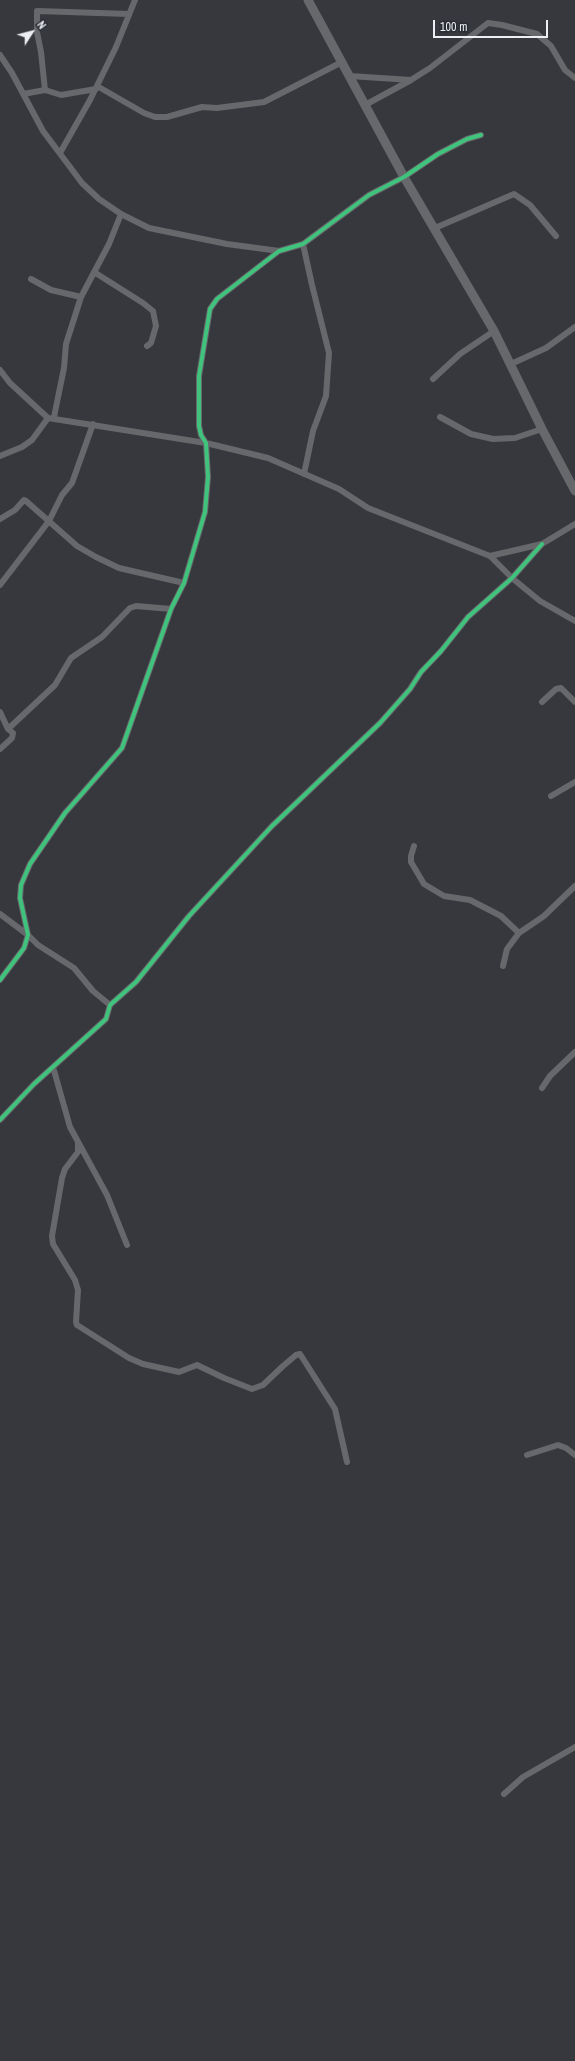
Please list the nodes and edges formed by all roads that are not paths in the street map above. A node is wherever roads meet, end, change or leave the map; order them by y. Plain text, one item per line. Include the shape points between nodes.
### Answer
1 (136, 0) edge
2 (308, 0) edge
3 (129, 14) junction
4 (0, 56) edge
5 (342, 62) junction
6 (350, 76) junction
7 (575, 78) edge
8 (411, 80) junction
9 (96, 87) junction
10 (45, 90) junction
11 (23, 94) junction
12 (365, 105) junction
13 (481, 135) dead end
14 (60, 152) junction
15 (404, 176) junction
16 (121, 214) junction
17 (435, 228) junction
18 (556, 236) dead end
19 (303, 244) junction
20 (279, 251) junction
21 (94, 272) junction
22 (31, 279) dead end
23 (80, 297) junction
24 (575, 327) edge
25 (494, 331) junction
26 (147, 346) dead end
27 (511, 364) junction
28 (0, 370) edge
29 (433, 379) dead end
30 (51, 417) junction
31 (440, 417) dead end
32 (93, 424) junction
33 (542, 429) junction
34 (206, 443) junction
35 (0, 456) edge
36 (304, 474) junction
37 (575, 491) edge
38 (0, 519) edge
39 (49, 521) junction
40 (575, 524) edge
41 (542, 544) junction
42 (490, 556) junction
43 (512, 578) junction
44 (184, 583) junction
45 (0, 584) edge
46 (171, 608) junction
47 (575, 621) edge
48 (542, 702) dead end
49 (575, 702) edge
50 (0, 712) edge
51 (8, 729) junction
52 (0, 749) edge
53 (575, 782) edge
54 (551, 796) dead end
55 (414, 846) dead end
56 (575, 886) edge
57 (0, 914) edge
58 (519, 933) junction
59 (28, 935) junction
60 (503, 966) dead end
61 (0, 980) edge
62 (110, 1005) junction
63 (575, 1052) edge
64 (53, 1067) junction
65 (542, 1088) dead end
66 (0, 1120) edge
67 (78, 1143) junction
68 (127, 1244) dead end
69 (527, 1455) dead end
70 (575, 1455) edge
71 (347, 1462) dead end
72 (575, 1747) edge
73 (504, 1794) dead end

1 - 3 street
2 - 5 street
3 - 9 street
3 - 10 street via 37,11 37,32
4 - 11 street
5 - 6 street
5 - 9 street via 264,102 217,108 202,107 168,117 155,117 144,113
6 - 8 street
6 - 12 street
7 - 8 street via 565,70 551,46 537,34 488,23
8 - 12 street
9 - 10 street via 61,95
9 - 14 street
10 - 11 street
11 - 14 street via 43,131
12 - 15 street
13 - 15 street via 438,154
14 - 16 street via 82,183
15 - 17 street
15 - 19 street via 369,195
16 - 20 street via 149,228 227,244
16 - 21 street
17 - 18 street via 514,194 530,205
17 - 25 street
19 - 20 street
19 - 36 street via 329,352 326,396 313,431
20 - 34 street via 217,299 210,309 199,376 199,426
21 - 23 street
21 - 26 street via 153,311 156,326 151,344
22 - 23 street via 51,290
23 - 30 street via 66,344 64,368
24 - 27 street via 546,348
25 - 27 street
25 - 29 street via 460,354
27 - 33 street
28 - 30 street via 10,384
30 - 32 street
30 - 35 street via 32,440
31 - 33 street via 471,434 493,439 515,438
32 - 34 street
32 - 39 street via 72,483 62,495
33 - 37 street
34 - 36 street via 251,453
34 - 44 street via 208,477 205,512
36 - 42 street via 339,489 368,508
38 - 39 street via 15,510 24,500
39 - 44 street via 77,546 119,568
39 - 45 street
40 - 41 street
41 - 42 street
41 - 43 street
42 - 43 street
43 - 47 street via 540,601
43 - 62 street via 468,617 380,723 272,826 189,916 136,982
44 - 46 street
46 - 51 street via 130,608 102,636 71,658 55,685
46 - 59 street via 122,748 65,814 30,864 20,898
48 - 49 street via 556,689 561,688
50 - 51 street
51 - 52 street via 13,732 12,738
53 - 54 street
55 - 58 street via 411,862 424,884 444,896 470,900 501,916
56 - 58 street via 544,916
57 - 59 street
58 - 60 street via 507,949
59 - 61 street via 24,948
59 - 62 street via 38,945 74,968 93,991
62 - 64 street via 106,1019
63 - 65 street via 550,1076
64 - 66 street
64 - 67 street via 70,1127
67 - 68 street via 107,1195
67 - 71 street via 78,1152 65,1169 62,1178 52,1236 53,1244 75,1280 78,1290 77,1325 143,1364 179,1372 196,1366 252,1389 263,1385 287,1362 300,1354 335,1409
69 - 70 street via 558,1445
72 - 73 street via 523,1777

